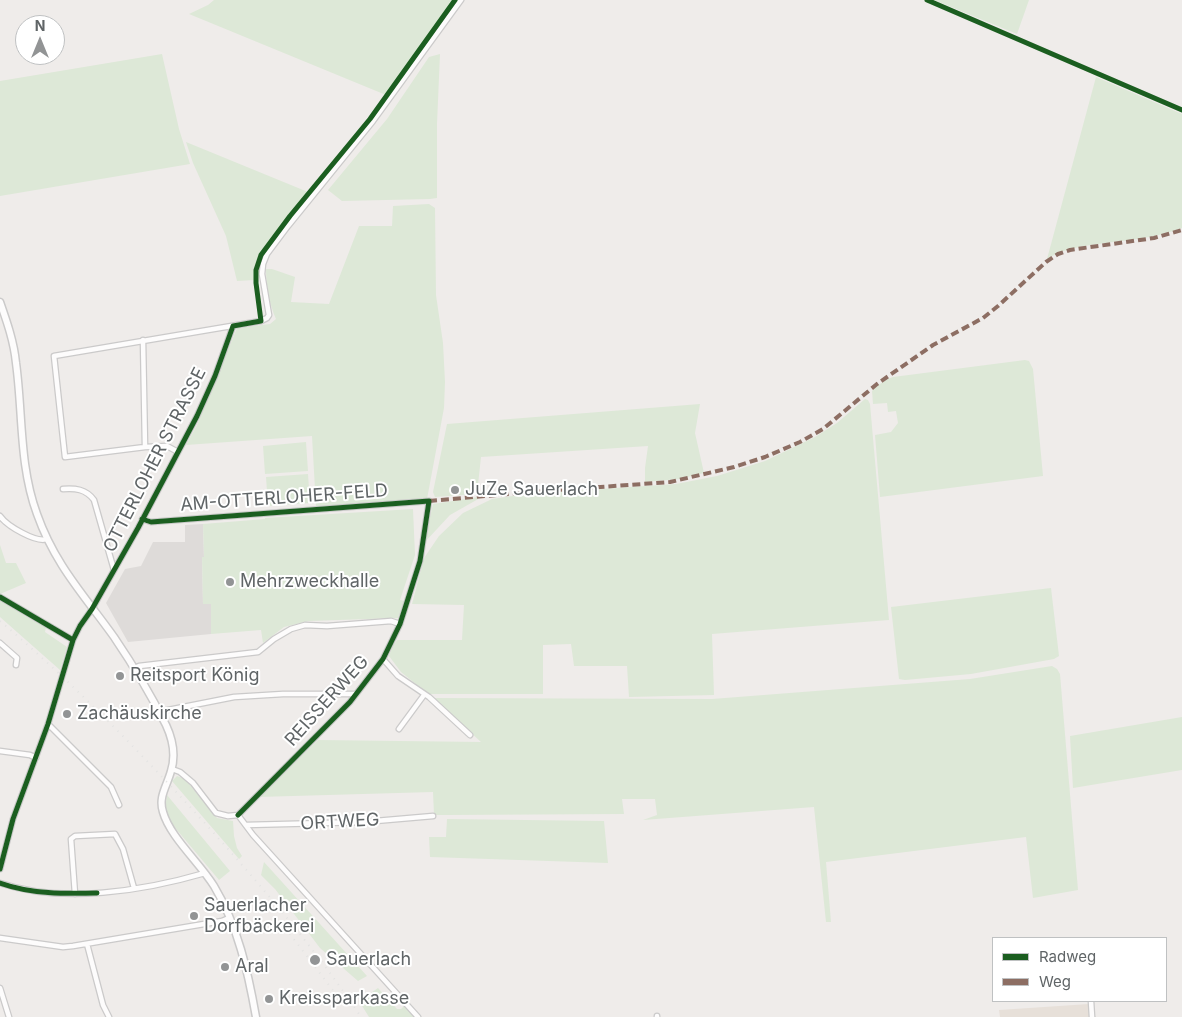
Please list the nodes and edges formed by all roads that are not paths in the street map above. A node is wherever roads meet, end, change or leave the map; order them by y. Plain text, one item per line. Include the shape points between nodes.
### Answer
1 (461, 0) edge
2 (0, 302) edge
3 (233, 326) junction
4 (143, 340) junction
5 (145, 447) junction
6 (178, 452) junction
7 (62, 489) dead end
8 (429, 501) joint
9 (0, 516) edge
10 (142, 519) junction
11 (47, 539) junction
12 (114, 570) junction
13 (0, 597) edge
14 (92, 609) junction
15 (400, 624) junction
16 (74, 640) junction
17 (0, 643) edge
18 (383, 659) junction
19 (16, 665) dead end
20 (134, 668) junction
21 (356, 694) junction
22 (424, 695) junction
23 (159, 713) junction
24 (48, 724) junction
25 (399, 729) dead end
26 (470, 735) dead end
27 (0, 751) edge
28 (36, 758) junction
29 (172, 769) junction
30 (119, 805) dead end
31 (238, 815) junction
32 (433, 816) dead end
33 (246, 825) junction
34 (0, 869) edge
35 (205, 873) junction
36 (0, 883) edge
37 (134, 888) junction
38 (75, 894) junction
39 (229, 918) junction
40 (0, 938) edge
41 (87, 944) junction
42 (0, 988) edge
43 (1091, 1002) edge
44 (9, 1017) edge
45 (109, 1017) edge
46 (256, 1017) edge
47 (418, 1017) edge
48 (1092, 1017) edge

1 - 3 street via 373,122 267,254 262,274 267,318
2 - 11 main road via 16,358 28,487
3 - 4 street
3 - 6 street, OTTERLOHER STRASSE via 211,384
4 - 5 street
4 - 5 street via 54,356 65,457
5 - 6 street via 167,446
6 - 10 street, OTTERLOHER STRASSE
7 - 12 street, OTTERLOHER STRASSE via 74,488 88,493 94,500
8 - 10 street, AM-OTTERLOHER-FELD via 151,522
8 - 15 street, REISSERWEG via 420,560
9 - 11 street via 16,529 42,541
10 - 12 street, OTTERLOHER STRASSE
11 - 14 main road
12 - 14 street, OTTERLOHER STRASSE
13 - 16 street
14 - 16 street, OTTERLOHER STRASSE
14 - 20 main road
15 - 18 street, REISSERWEG
15 - 20 street via 372,621 305,625 291,629 258,652
16 - 24 street, OTTERLOHER STRASSE
17 - 19 street via 17,658
18 - 21 street, REISSERWEG
18 - 22 street via 398,676
20 - 23 main road
21 - 23 street via 234,697
21 - 31 street, REISSERWEG
22 - 25 street
22 - 26 street
23 - 29 main road via 173,748
24 - 28 street, OTTERLOHER STRASSE
24 - 30 street via 111,786
27 - 28 street
28 - 34 street, OTTERLOHER STRASSE via 13,819
29 - 31 street via 193,783 216,813
29 - 35 main road via 163,791 162,810 172,832
31 - 33 street
32 - 33 street, ORTWEG via 364,822
33 - 47 street
35 - 37 street
35 - 39 main road
36 - 38 street via 22,889
37 - 38 street
37 - 38 street via 124,849 115,834 75,836 72,839
39 - 41 street
39 - 46 main road via 239,943
40 - 41 street via 63,947
41 - 45 street
42 - 44 street
43 - 48 street

